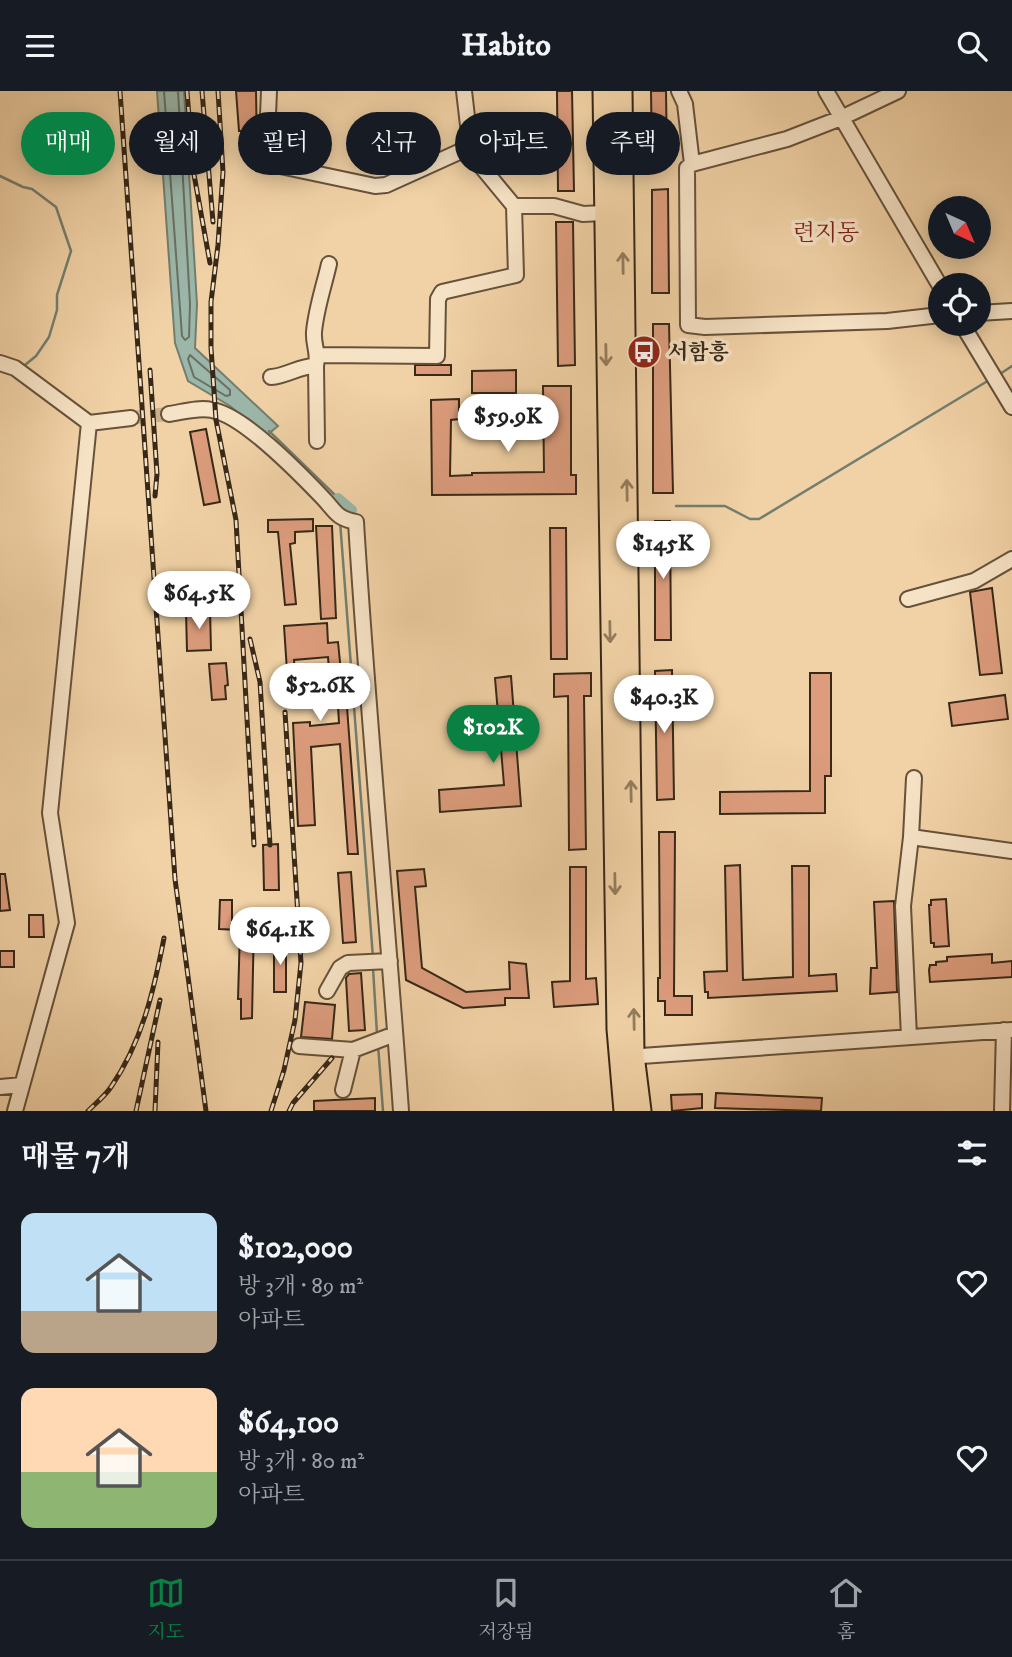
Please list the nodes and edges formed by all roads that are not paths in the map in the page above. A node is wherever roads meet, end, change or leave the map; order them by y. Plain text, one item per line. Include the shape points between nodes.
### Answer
1 (269, 91) edge
2 (464, 91) edge
3 (603, 91) edge
4 (622, 91) edge
5 (679, 91) edge
6 (826, 91) edge
7 (898, 91) edge
8 (466, 112) edge
9 (841, 118) junction
10 (455, 153) edge
11 (692, 164) junction
12 (488, 175) edge
13 (514, 205) junction
14 (610, 226) junction
15 (329, 264) dead end
16 (932, 273) edge
17 (1012, 311) edge
18 (991, 312) edge
19 (928, 316) edge
20 (969, 336) edge
21 (317, 360) junction
22 (0, 363) edge
23 (271, 377) dead end
24 (1012, 407) edge
25 (169, 414) tunnel mouth
26 (131, 418) tunnel mouth
27 (89, 423) junction
28 (317, 441) dead end
29 (1012, 559) edge
30 (908, 599) dead end
31 (914, 778) dead end
32 (911, 837) junction
33 (1012, 851) edge
34 (379, 961) junction
35 (327, 991) dead end
36 (1008, 1030) edge
37 (392, 1035) junction
38 (909, 1037) junction
39 (299, 1046) dead end
40 (354, 1050) junction
41 (627, 1057) junction
42 (22, 1085) junction
43 (0, 1087) edge
44 (342, 1090) dead end
45 (15, 1111) edge
46 (401, 1111) edge
47 (624, 1111) edge
48 (641, 1111) edge
49 (1002, 1111) edge

1 - 10 street via 266,163 375,186
2 - 8 street
3 - 14 main road
4 - 14 main road
5 - 11 street via 685,104
6 - 9 street
7 - 9 street
9 - 11 street via 787,139
9 - 16 street
11 - 19 street via 687,167 688,325
12 - 13 street
13 - 14 street via 554,206
13 - 21 street via 516,275 442,292 437,356
14 - 41 main road
15 - 21 street via 314,331
17 - 18 street
20 - 24 street
21 - 23 street
21 - 28 street
22 - 27 street via 15,368
25 - 34 street via 205,409 233,418 295,471 336,515 356,522
26 - 27 street
27 - 42 street via 50,813 67,923
29 - 30 street via 974,581
31 - 32 street
32 - 33 street
32 - 38 street via 903,906
34 - 35 street via 348,963
34 - 37 street
36 - 38 street
36 - 49 street
37 - 40 street
37 - 46 street
38 - 41 street
39 - 40 street
40 - 44 street
41 - 47 main road
41 - 48 main road
42 - 43 street
42 - 45 street

